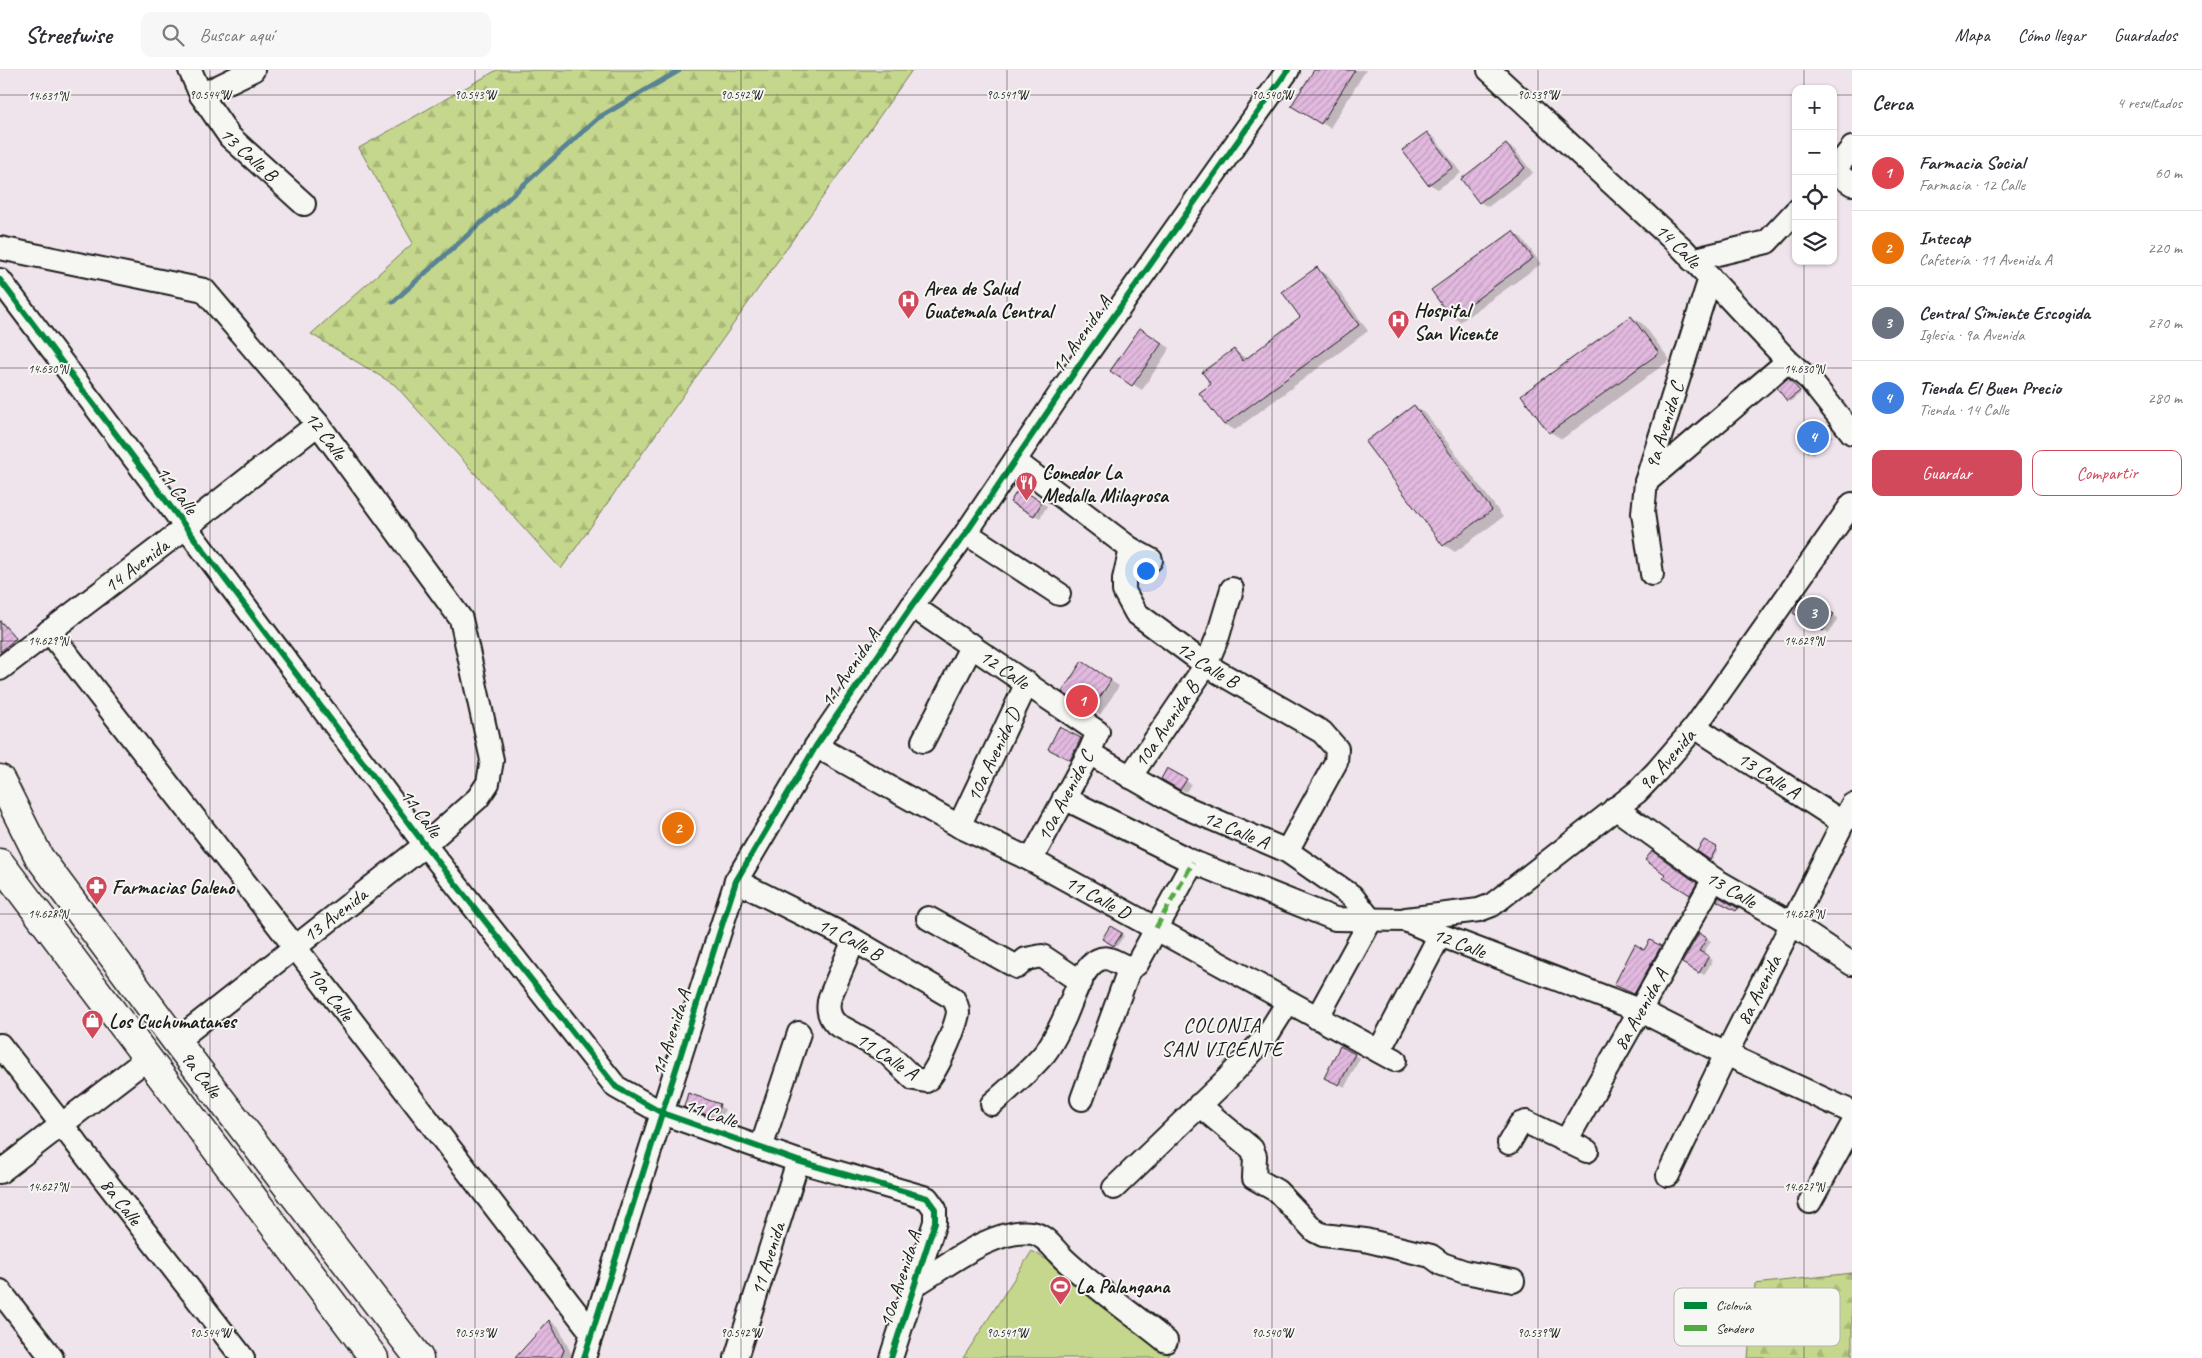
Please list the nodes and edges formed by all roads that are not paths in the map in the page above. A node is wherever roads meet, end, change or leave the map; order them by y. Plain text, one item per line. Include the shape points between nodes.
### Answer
1 (190, 70) edge
2 (253, 70) edge
3 (1288, 70) edge
4 (1489, 70) edge
5 (201, 95) junction
6 (1852, 148) edge
7 (1837, 167) edge
8 (1837, 175) edge
9 (1852, 184) edge
10 (304, 204) dead end
11 (1792, 215) edge
12 (0, 248) edge
13 (1692, 260) junction
14 (1710, 278) junction
15 (0, 280) edge
16 (1788, 360) junction
17 (318, 424) junction
18 (1852, 433) edge
19 (1015, 462) junction
20 (1646, 482) junction
21 (1852, 504) edge
22 (185, 528) junction
23 (966, 533) junction
24 (1131, 548) junction
25 (1150, 560) dead end
26 (1652, 574) dead end
27 (1232, 589) dead end
28 (1059, 594) dead end
29 (912, 606) junction
30 (48, 632) junction
31 (972, 644) junction
32 (1206, 665) junction
33 (0, 669) edge
34 (1027, 683) junction
35 (1695, 727) junction
36 (1098, 732) joint
37 (923, 741) dead end
38 (816, 746) junction
39 (1089, 753) junction
40 (1130, 777) junction
41 (0, 779) edge
42 (488, 783) joint
43 (1064, 798) junction
44 (1615, 808) junction
45 (1847, 814) edge
46 (959, 826) junction
47 (425, 845) junction
48 (1286, 850) junction
49 (1031, 860) junction
50 (1193, 862) junction
51 (0, 863) edge
52 (1714, 879) junction
53 (736, 881) junction
54 (928, 918) dead end
55 (1371, 920) junction
56 (1405, 920) junction
57 (1792, 924) junction
58 (1156, 928) junction
59 (1440, 935) junction
60 (854, 940) junction
61 (295, 947) junction
62 (1852, 964) edge
63 (1130, 967) junction
64 (1081, 982) junction
65 (1288, 1002) junction
66 (1639, 1010) junction
67 (1317, 1018) junction
68 (799, 1033) dead end
69 (176, 1041) junction
70 (0, 1044) edge
71 (1726, 1054) junction
72 (148, 1058) junction
73 (926, 1081) joint
74 (1082, 1099) dead end
75 (992, 1104) dead end
76 (1199, 1105) junction
77 (1852, 1112) edge
78 (662, 1113) junction
79 (61, 1124) junction
80 (1852, 1124) edge
81 (1566, 1141) junction
82 (1509, 1142) dead end
83 (761, 1148) junction
84 (1587, 1151) dead end
85 (798, 1160) junction
86 (0, 1172) edge
87 (1668, 1175) dead end
88 (1114, 1188) dead end
89 (1810, 1202) dead end
90 (935, 1209) joint
91 (1513, 1281) dead end
92 (915, 1285) junction
93 (0, 1291) edge
94 (592, 1333) junction
95 (1166, 1341) dead end
96 (52, 1358) edge
97 (243, 1358) edge
98 (374, 1358) edge
99 (418, 1358) edge
100 (584, 1358) edge
101 (736, 1358) edge
102 (891, 1358) edge

1 - 5 street, 13 Calle B
2 - 5 street
3 - 19 street, 11 Avenida A via 1082,361
4 - 13 street, 14 Calle
5 - 10 street, 13 Calle B via 230,137
6 - 7 street
8 - 9 street
11 - 13 street via 1767,242
12 - 17 street, 12 Calle via 204,290
13 - 14 street, 14 Calle
14 - 16 street, 14 Calle
14 - 20 street, 9a Avenida C
15 - 22 street, 11 Calle
16 - 18 street, 14 Calle via 1810,380
16 - 20 street
17 - 22 street, 14 Avenida
17 - 42 street, 12 Calle via 461,619 492,760
19 - 23 street, 11 Avenida A
19 - 24 street
20 - 26 street, 9a Avenida C via 1642,512
21 - 35 street, 9a Avenida
22 - 30 street, 14 Avenida
22 - 47 street, 11 Calle
23 - 28 street
23 - 29 street, 11 Avenida A
24 - 25 street
24 - 32 street, 12 Calle B via 1124,579 1128,601 1136,613
27 - 32 street, 10a Avenida B
29 - 31 street, 12 Calle
29 - 38 street, 11 Avenida A
30 - 33 street, 14 Avenida
30 - 61 street, 10a Calle
31 - 34 street, 12 Calle
31 - 37 street
32 - 40 street, 10a Avenida B
32 - 48 street, 12 Calle B via 1322,732 1337,748 1336,762
34 - 36 street, 12 Calle
34 - 46 street, 10a Avenida D
35 - 44 street, 9a Avenida via 1637,792
35 - 45 street, 13 Calle A
36 - 39 street, 10a Avenida C
38 - 46 street, 11 Calle D
38 - 53 street, 11 Avenida A
39 - 40 street, 12 Calle A
39 - 43 street, 10a Avenida C
40 - 48 street, 12 Calle A via 1180,805
41 - 69 main road, 9a Calle via 39,857
42 - 47 street, 13 Avenida via 478,798
43 - 49 street, 10a Avenida C
43 - 50 street, 12 Calle
44 - 52 street, 13 Calle
44 - 56 street, 9a Avenida via 1492,905 1479,910
45 - 57 street, 8a Avenida
46 - 49 street, 11 Calle D
47 - 61 street, 13 Avenida
47 - 78 street, 11 Calle via 616,1087
48 - 55 street, 12 Calle A via 1352,896
49 - 58 street, 11 Calle D
50 - 55 street, 12 Calle via 1335,919
50 - 58 street
51 - 72 main road, 9a Calle
52 - 57 street, 13 Calle
52 - 66 street, 8a Avenida A
53 - 60 street, 11 Calle B
53 - 78 street, 11 Avenida A
54 - 64 street via 1017,967 1026,959 1042,956
55 - 56 street, 12 Calle
55 - 67 street
56 - 59 street, 12 Calle
57 - 62 street, 13 Calle
57 - 71 street, 8a Avenida
58 - 63 street via 1137,964
58 - 65 street, 11 Calle D
59 - 66 street, 12 Calle
59 - 67 street, 11 Calle D via 1387,1056
60 - 73 street, 11 Calle A via 830,996 828,1011 831,1019 885,1051 914,1079
60 - 73 street, 11 Calle B via 947,994 957,1004 957,1018 934,1073
61 - 69 street, 13 Avenida
61 - 94 street, 10a Calle
63 - 64 street via 1112,959 1100,959 1090,966
63 - 74 street
64 - 75 street via 1046,1052
65 - 67 street, 11 Calle D
65 - 76 street via 1266,1037
66 - 71 street, 12 Calle
66 - 81 street, 8a Avenida A
68 - 83 street
69 - 99 main road, 9a Calle
70 - 79 street, 8a Calle
71 - 77 street, 12 Calle
71 - 87 street, 8a Avenida
72 - 79 street
72 - 98 main road, 9a Calle
76 - 88 street
76 - 91 street via 1252,1148 1256,1156 1254,1178 1277,1191 1316,1232 1431,1256 1464,1272
78 - 83 street, 11 Calle
78 - 94 street, 11 Avenida A
79 - 86 street
79 - 97 street, 8a Calle
80 - 89 street
81 - 82 street via 1526,1122 1520,1124
81 - 84 street
83 - 85 street, 11 Calle
85 - 90 street, 11 Calle via 927,1198
85 - 101 street, 11 Avenida
90 - 92 street, 10a Avenida A via 935,1222
92 - 95 street via 983,1244 1014,1234 1032,1233 1043,1237 1065,1260
92 - 102 street, 10a Avenida A
93 - 96 street
94 - 100 street, 11 Avenida A

